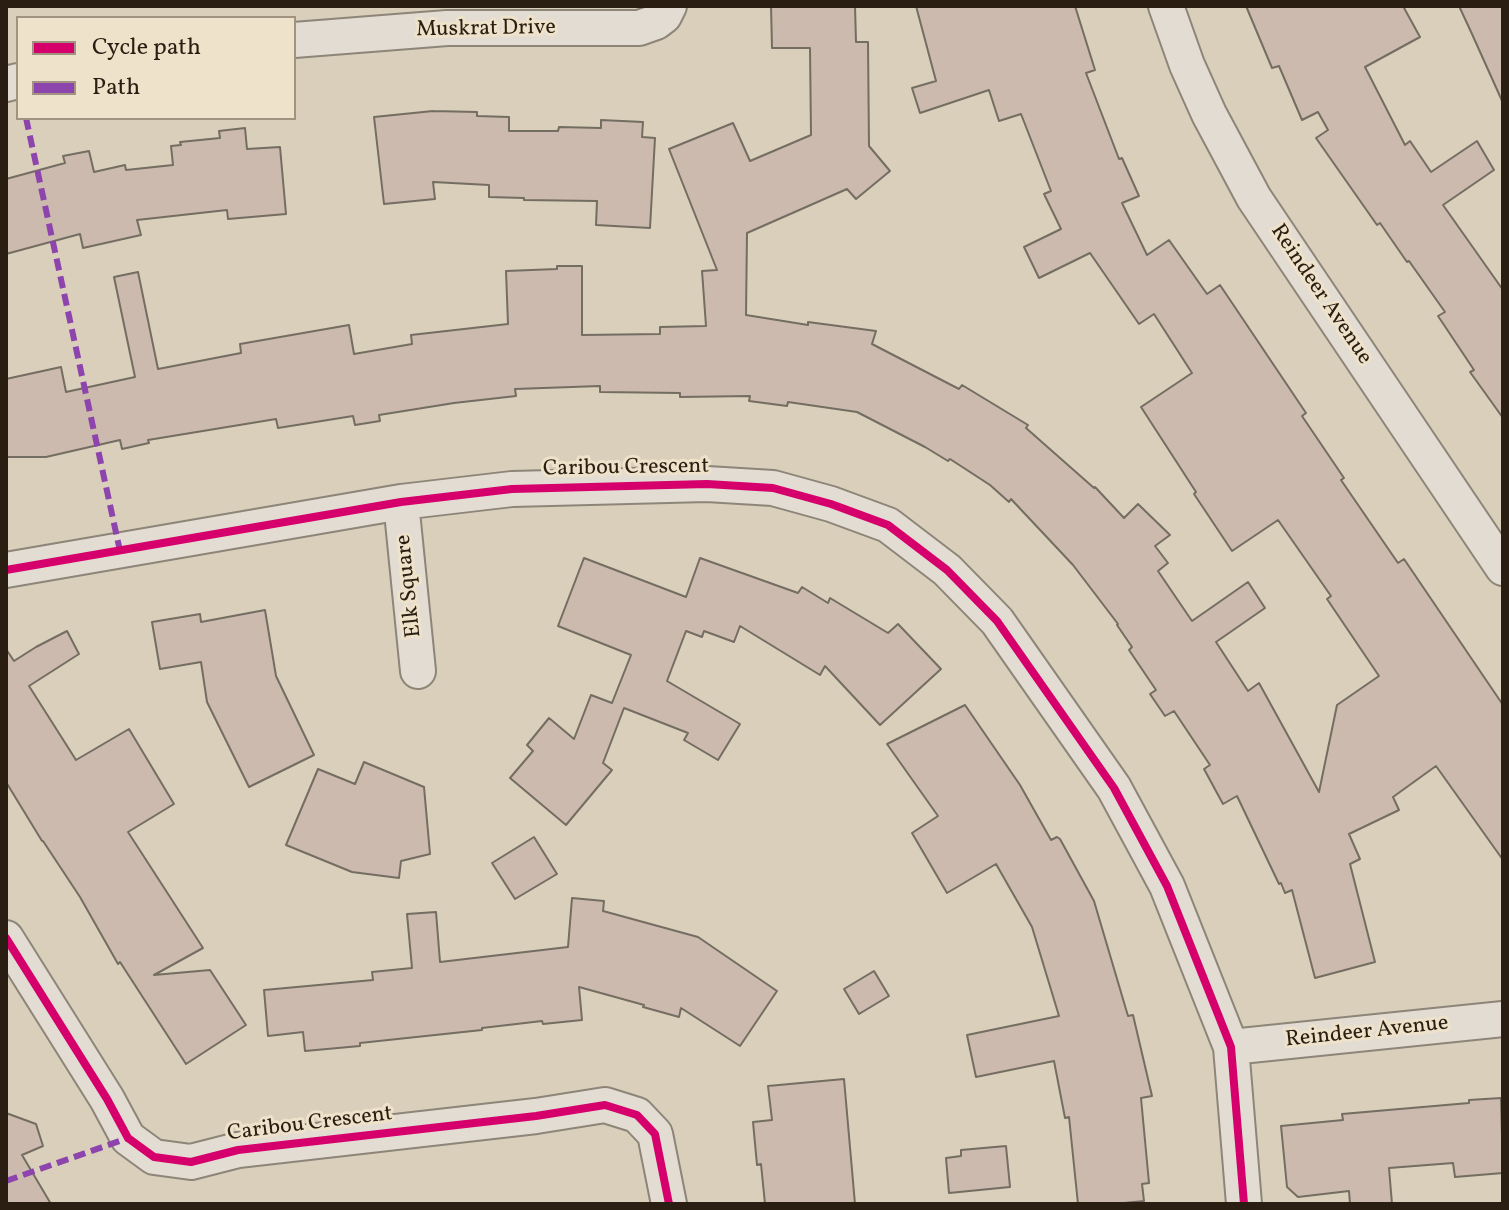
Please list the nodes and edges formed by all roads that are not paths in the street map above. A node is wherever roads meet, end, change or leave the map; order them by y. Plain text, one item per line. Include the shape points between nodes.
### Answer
1 (669, 6) edge
2 (1166, 6) edge
3 (296, 40) edge
4 (401, 502) junction
5 (1503, 568) edge
6 (6, 570) edge
7 (418, 671) dead end
8 (6, 938) edge
9 (1503, 1019) edge
10 (1231, 1047) junction
11 (669, 1204) edge
12 (1244, 1204) edge

1 - 3 street, Muskrat Drive via 656,22 639,28 447,28
2 - 5 street, Reindeer Avenue via 1209,114 1254,198
4 - 6 street, Caribou Crescent
4 - 7 street, Elk Square
4 - 10 street, Caribou Crescent via 512,489 707,484 773,488 888,525 947,570 997,621 1114,788 1167,886
8 - 11 street, Caribou Crescent via 128,1138 154,1157 191,1162 238,1150 605,1105 637,1115 655,1134
9 - 10 street, Reindeer Avenue
10 - 12 street, Caribou Crescent

